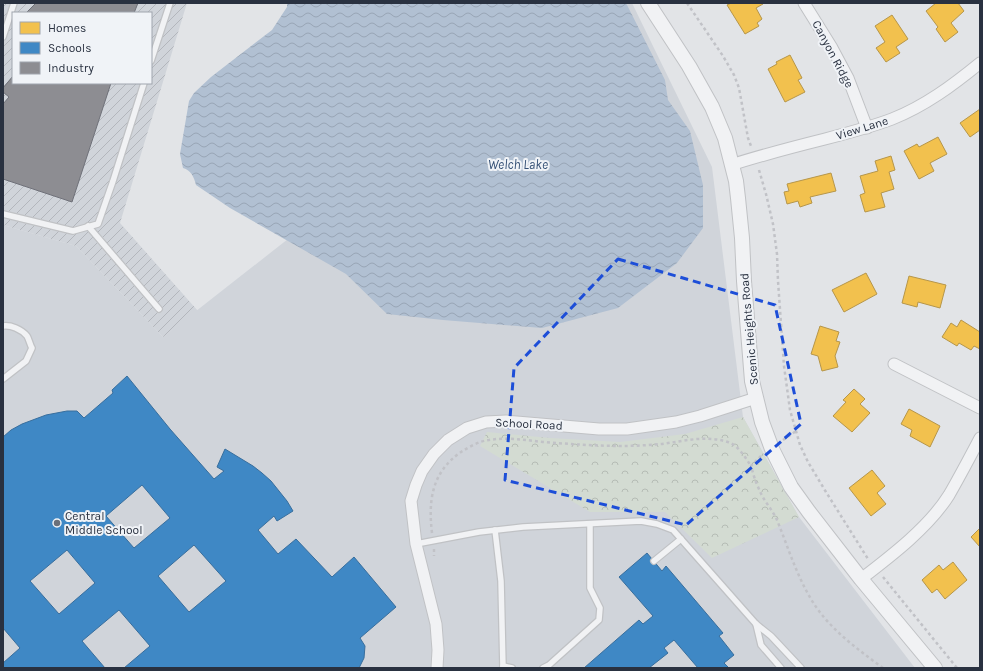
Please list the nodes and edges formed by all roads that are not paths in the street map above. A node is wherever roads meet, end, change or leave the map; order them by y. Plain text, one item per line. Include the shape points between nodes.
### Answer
1 (14, 3) edge
2 (170, 3) edge
3 (648, 3) edge
4 (804, 3) edge
5 (3, 37) edge
6 (152, 59) edge
7 (980, 63) edge
8 (144, 84) edge
9 (867, 128) junction
10 (731, 165) junction
11 (3, 214) edge
12 (88, 226) junction
13 (159, 309) dead end
14 (3, 326) edge
15 (894, 364) dead end
16 (3, 379) edge
17 (756, 398) junction
18 (980, 408) edge
19 (980, 438) edge
20 (590, 524) junction
21 (495, 530) junction
22 (681, 539) junction
23 (416, 544) junction
24 (654, 561) dead end
25 (861, 579) junction
26 (756, 624) junction
27 (503, 667) edge
28 (438, 668) edge
29 (512, 668) edge
30 (543, 668) edge
31 (781, 668) edge
32 (801, 668) edge
33 (935, 668) edge

1 - 5 lane
2 - 6 lane
3 - 10 street, Scenic Heights Road via 712,107 725,138
4 - 9 street, Canyon Ridge via 848,78
7 - 9 street, View Lane via 928,101
8 - 12 lane via 98,224
9 - 10 street, View Lane
10 - 17 street, Scenic Heights Road via 738,198 750,358
11 - 12 lane via 73,231
12 - 13 lane
14 - 16 lane via 9,325 27,336 32,348 26,362
15 - 18 street
17 - 23 street, School Road via 676,422 627,429 506,421 486,422 467,428 448,440 422,470 411,501
17 - 25 street, Scenic Heights Road via 772,449 792,487 808,512
19 - 25 street via 948,495 933,516 918,532
20 - 21 lane
20 - 22 lane via 641,521 673,530
20 - 30 lane via 590,588 600,608 599,620
21 - 23 lane
21 - 27 lane via 501,582
22 - 24 lane
22 - 26 lane
23 - 28 street, School Road via 436,624
25 - 33 street, Scenic Heights Road
26 - 31 lane via 761,645
26 - 32 lane
27 - 29 lane

